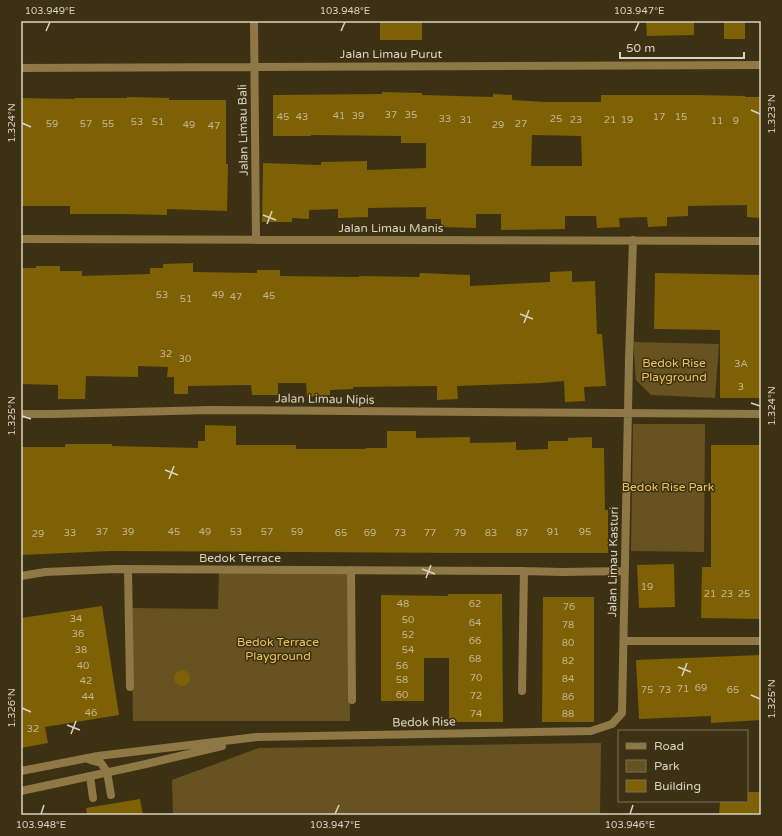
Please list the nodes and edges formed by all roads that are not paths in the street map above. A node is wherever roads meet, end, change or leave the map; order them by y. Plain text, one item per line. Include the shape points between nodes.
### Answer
1 (254, 21) edge
2 (761, 65) edge
3 (254, 67) junction
4 (21, 68) edge
5 (21, 239) edge
6 (256, 240) junction
7 (633, 240) junction
8 (761, 241) edge
9 (628, 412) junction
10 (21, 414) edge
11 (761, 414) edge
12 (128, 569) junction
13 (351, 570) junction
14 (524, 571) junction
15 (625, 571) junction
16 (21, 576) edge
17 (624, 641) junction
18 (761, 641) edge
19 (130, 687) dead end
20 (522, 691) dead end
21 (352, 700) dead end
22 (592, 731) joint
23 (257, 737) junction
24 (86, 759) junction
25 (21, 771) edge
26 (107, 772) junction
27 (90, 776) junction
28 (21, 791) edge
29 (111, 795) dead end
30 (93, 798) dead end

1 - 3 street, Jalan Limau Bali
2 - 3 street, Jalan Limau Purut
3 - 4 street, Jalan Limau Purut
3 - 6 street, Jalan Limau Bali
5 - 6 street, Jalan Limau Manis
6 - 7 street, Jalan Limau Manis
7 - 8 street, Jalan Limau Manis
7 - 9 street, Jalan Limau Kasturi
9 - 10 street, Jalan Limau Nipis via 209,410
9 - 11 street
9 - 15 street, Jalan Limau Kasturi
12 - 13 street, Bedok Terrace
12 - 16 street, Bedok Terrace via 45,572
12 - 19 street
13 - 14 street, Bedok Terrace
13 - 21 street
14 - 15 street, Bedok Terrace
14 - 20 street
15 - 17 street, Jalan Limau Kasturi
17 - 18 street
17 - 22 street, Jalan Limau Kasturi via 622,713 612,724
22 - 23 street, Bedok Rise
23 - 24 street, Bedok Rise
23 - 26 street, Bedok Rise
24 - 25 street, Bedok Rise
24 - 26 street via 101,763
26 - 27 street, Bedok Rise
26 - 29 street
27 - 28 street, Bedok Rise
27 - 30 street

